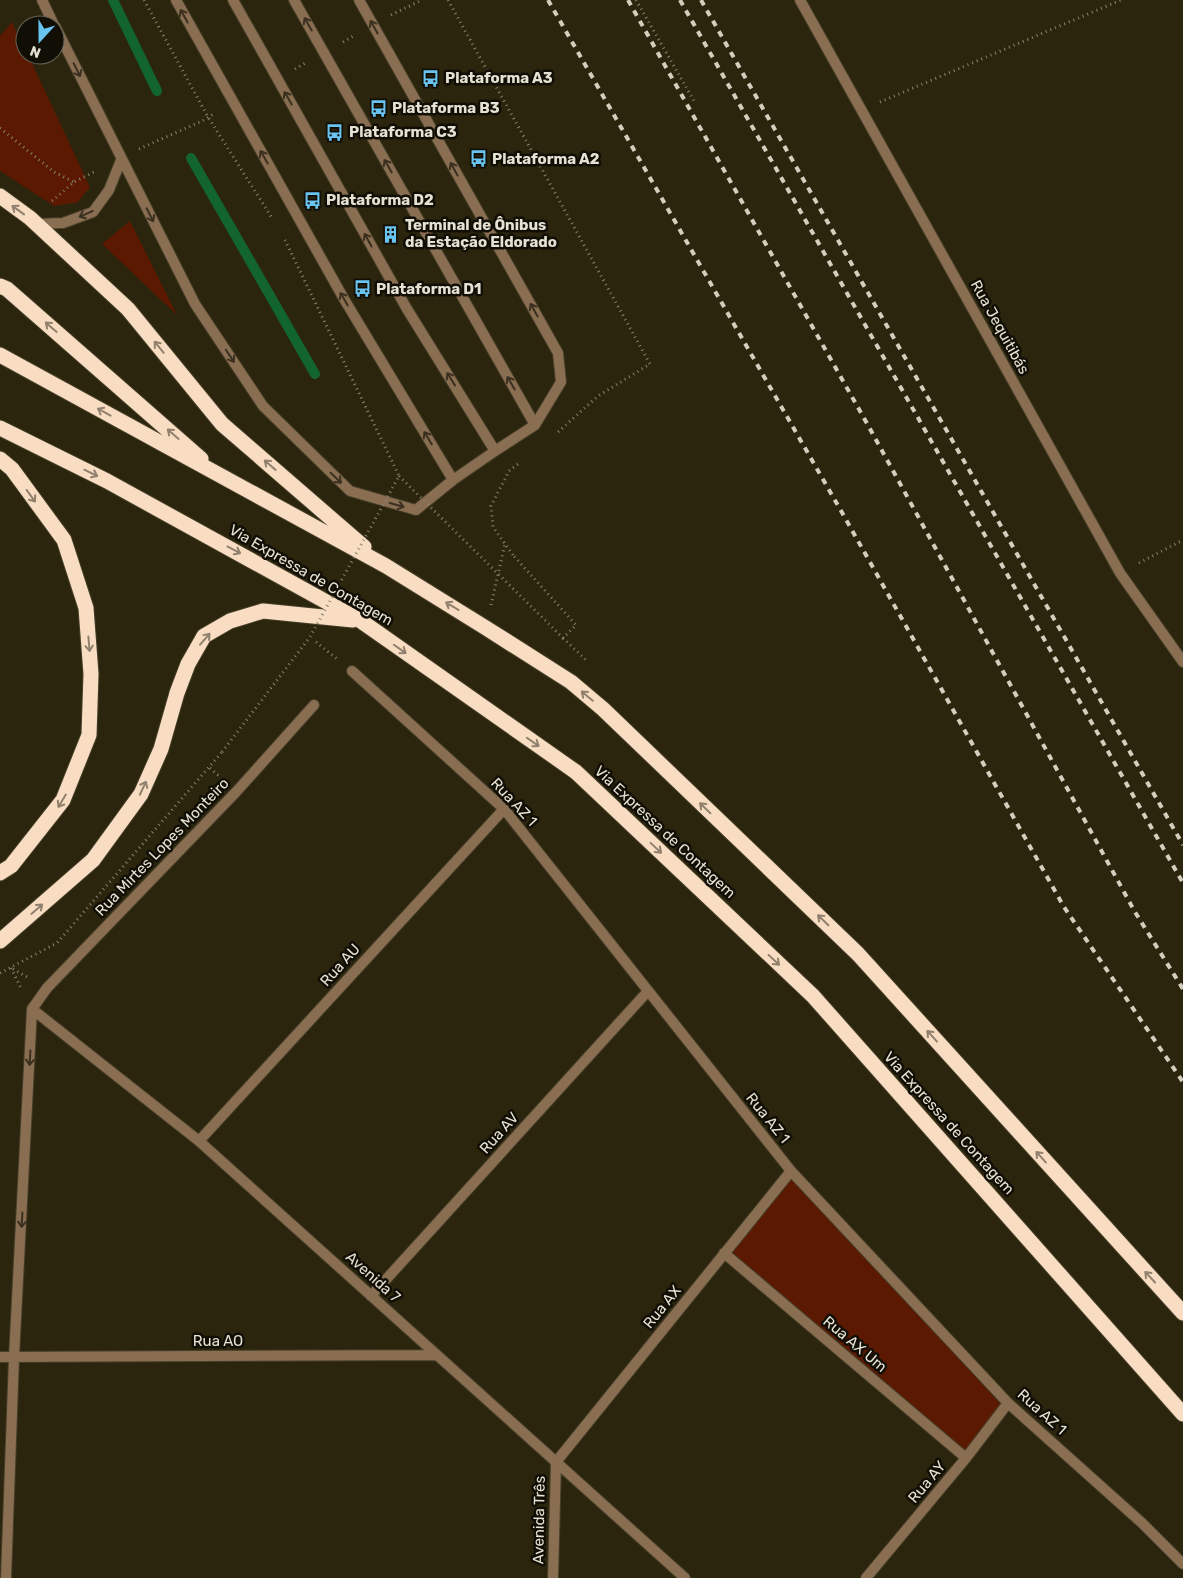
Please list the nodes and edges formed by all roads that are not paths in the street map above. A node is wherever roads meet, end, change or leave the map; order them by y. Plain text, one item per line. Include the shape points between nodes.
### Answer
1 (42, 0) edge
2 (176, 0) edge
3 (233, 0) edge
4 (294, 0) edge
5 (359, 0) edge
6 (800, 0) edge
7 (50, 15) edge
8 (65, 46) edge
9 (121, 160) junction
10 (0, 196) edge
11 (36, 224) junction
12 (0, 286) edge
13 (0, 355) edge
14 (536, 426) junction
15 (0, 428) edge
16 (495, 451) junction
17 (0, 459) edge
18 (223, 478) junction
19 (453, 480) junction
20 (386, 566) junction
21 (361, 621) junction
22 (1183, 662) edge
23 (352, 671) dead end
24 (314, 705) dead end
25 (504, 809) junction
26 (0, 874) edge
27 (0, 941) edge
28 (648, 991) junction
29 (32, 1009) junction
30 (199, 1141) junction
31 (791, 1171) junction
32 (724, 1253) junction
33 (372, 1296) junction
34 (1183, 1313) edge
35 (436, 1355) junction
36 (0, 1357) edge
37 (14, 1357) junction
38 (1008, 1403) junction
39 (1183, 1414) edge
40 (966, 1458) junction
41 (556, 1462) junction
42 (1183, 1564) edge
43 (6, 1578) edge
44 (553, 1578) edge
45 (685, 1578) edge
46 (866, 1578) edge

1 - 7 street
19 -> 2 street via 344,299
16 -> 3 street via 407,309
14 -> 4 street
14 -> 5 street via 561,382 558,353
6 - 22 street, Rua Jequitibás via 1120,573
8 -> 9 street
9 -> 11 street via 109,190 93,212 63,223
9 -> 19 street via 195,304 263,406 350,491 416,510
11 -> 10 highway
20 -> 11 highway via 222,424 128,309
18 -> 12 highway
18 -> 13 highway
14 - 16 street
15 -> 21 highway, Via Expressa de Contagem via 116,486
16 - 19 street
17 -> 26 highway via 12,469 64,540 86,608 92,674 89,735 63,800 11,866
18 - 20 highway
34 -> 20 highway via 858,954 603,709 571,682
27 -> 21 highway via 93,860 141,794 161,749 188,664 204,636 230,621 264,611
21 -> 39 highway, Via Expressa de Contagem via 576,772 813,996
23 - 25 street, Rua AZ 1
24 - 29 street, Rua Mirtes Lopes Monteiro via 236,792 47,988
25 - 28 street, Rua AZ 1
25 - 30 street, Rua AU
28 - 31 street, Rua AZ 1
28 - 33 street, Rua AV
29 - 30 street, Avenida 7
29 -> 37 street
30 - 33 street, Avenida 7
31 - 32 street, Rua AX
31 - 38 street, Rua AZ 1
32 - 40 street, Rua AX Um
32 - 41 street, Rua AX
33 - 35 street, Avenida 7
35 - 37 street, Rua AO
35 - 41 street, Avenida 7
36 - 37 street, Rua AO
37 - 43 street
38 - 40 street, Rua AY
38 - 42 street, Rua AZ 1
40 - 46 street, Rua AY
41 - 44 street, Avenida Três
41 - 45 street, Avenida 7

